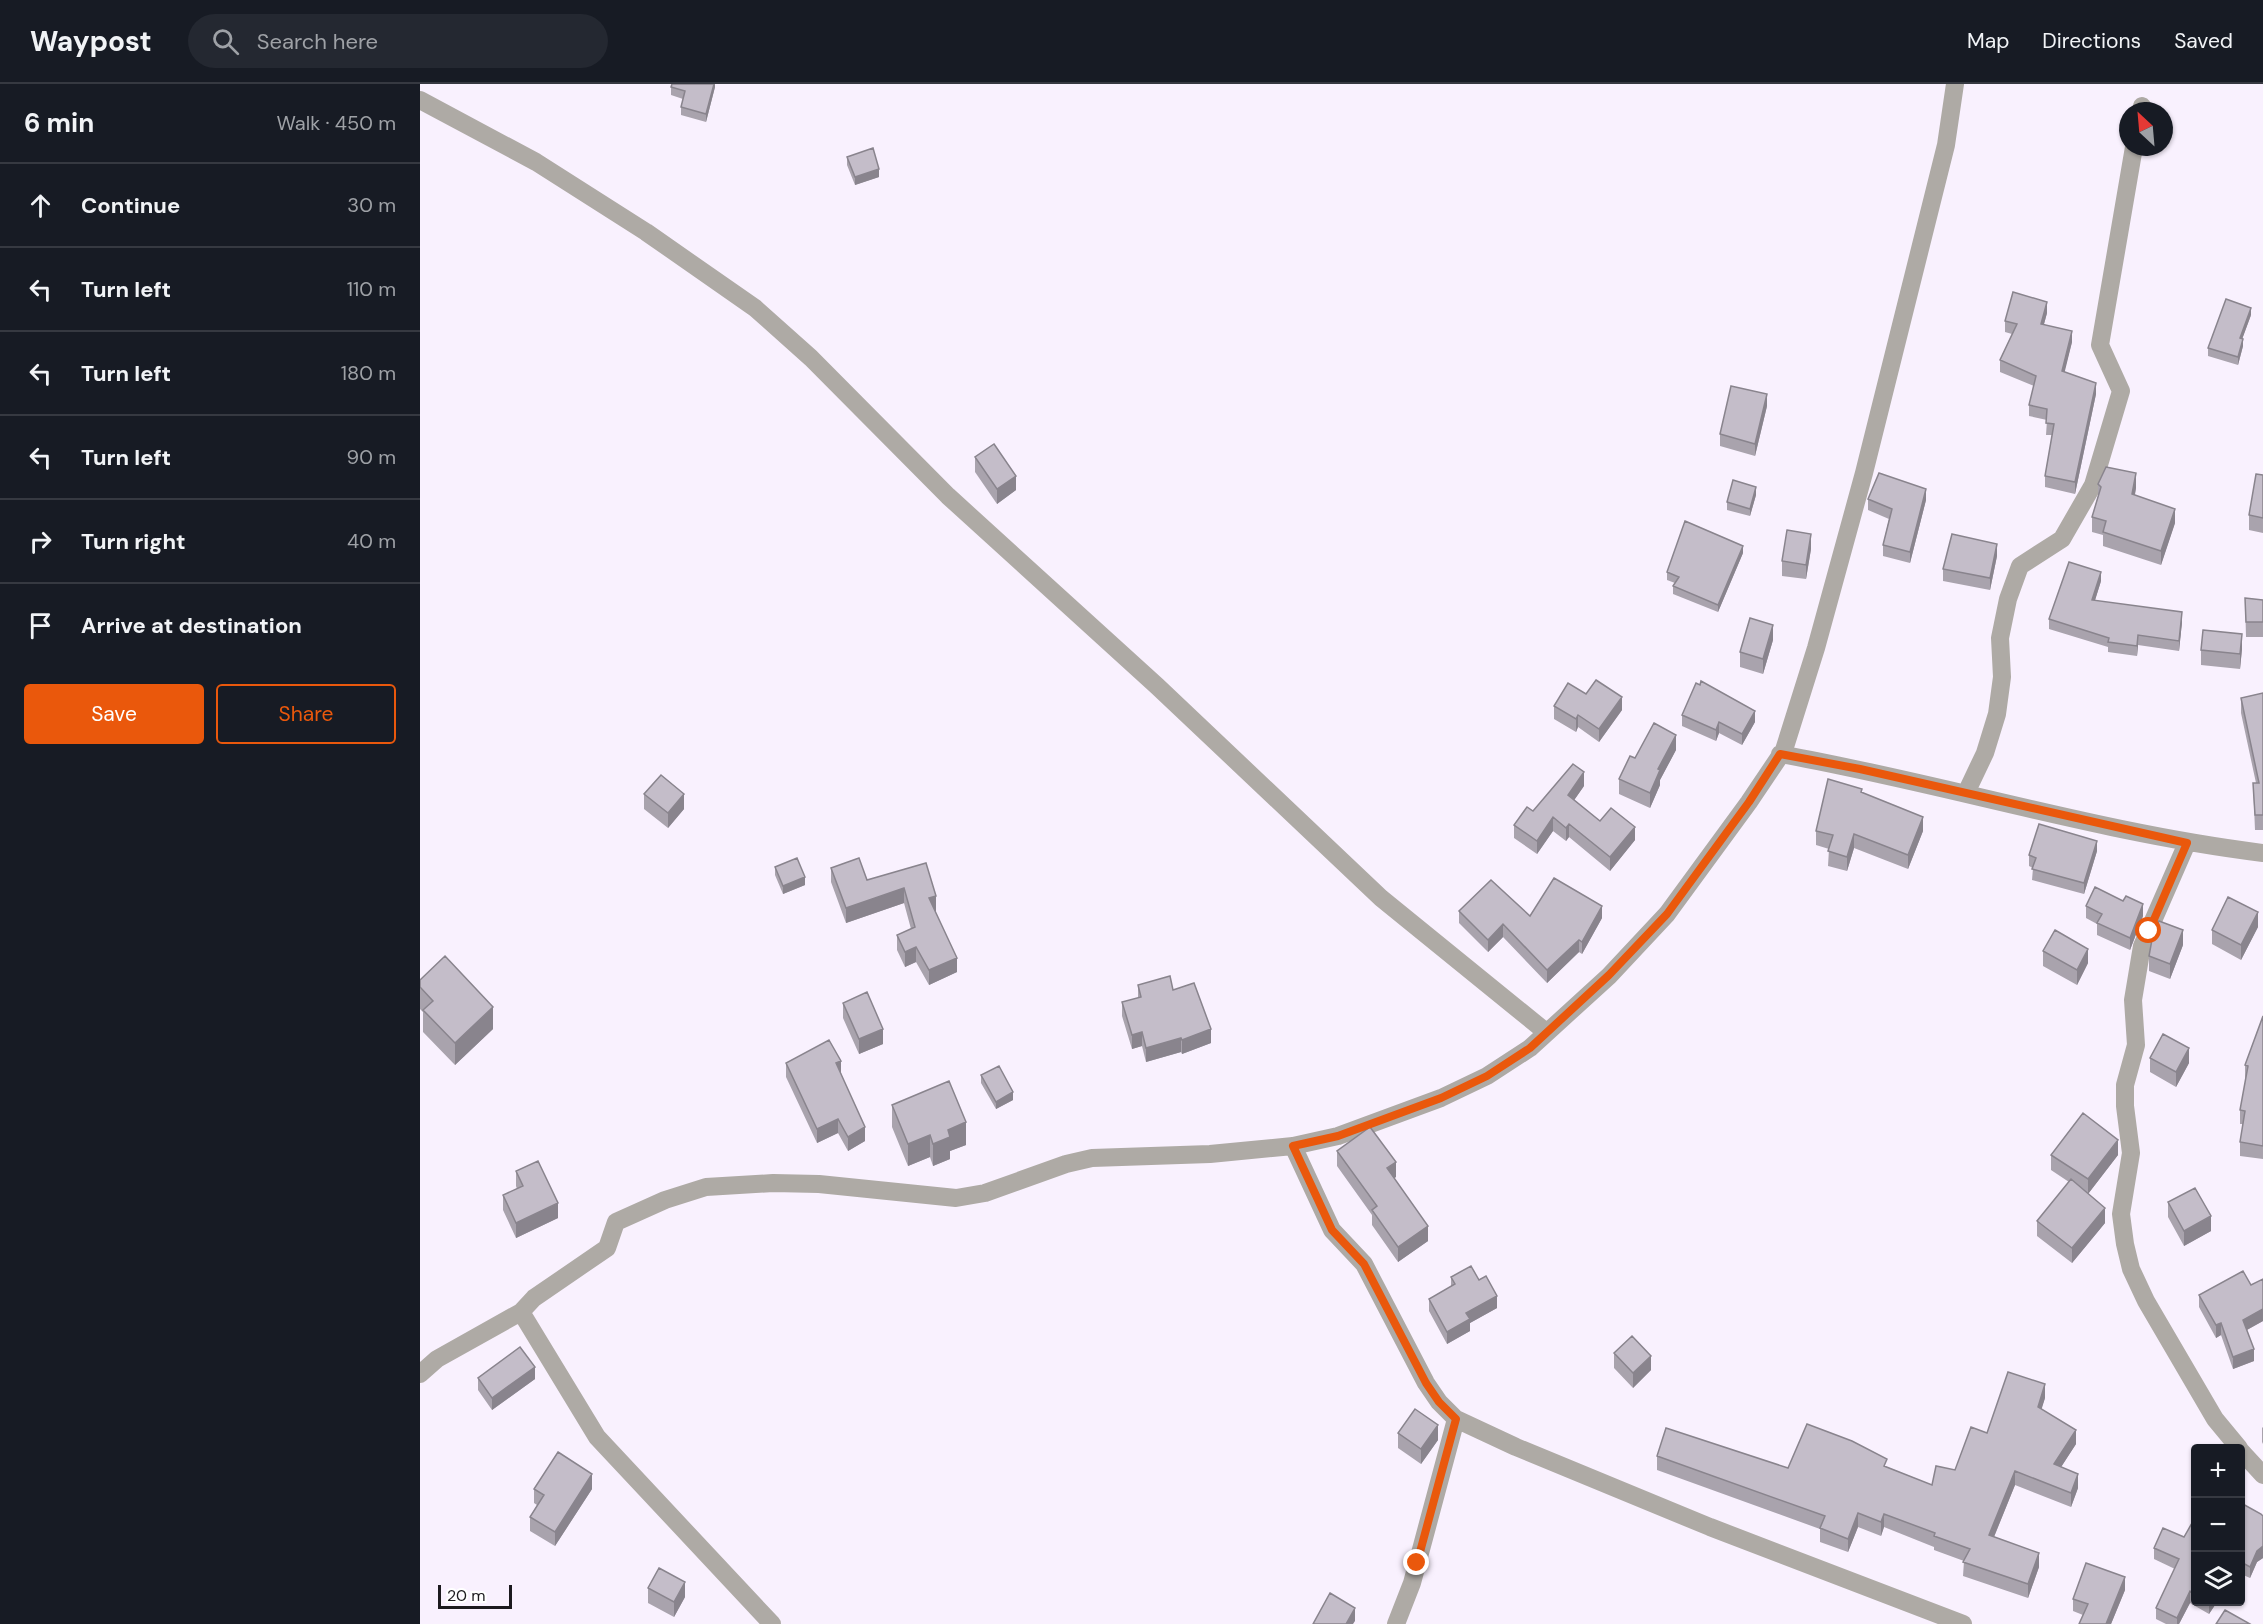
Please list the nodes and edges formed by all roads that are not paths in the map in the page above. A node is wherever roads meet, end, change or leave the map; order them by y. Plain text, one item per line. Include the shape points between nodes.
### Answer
1 (1955, 84) edge
2 (420, 100) edge
3 (2132, 156) edge
4 (1782, 752) junction
5 (1966, 793) junction
6 (2187, 843) junction
7 (2263, 853) edge
8 (1546, 1032) junction
9 (1293, 1146) junction
10 (521, 1312) junction
11 (420, 1374) edge
12 (1456, 1419) junction
13 (2236, 1444) edge
14 (2245, 1455) edge
15 (2263, 1475) edge
16 (772, 1624) edge
17 (1396, 1624) edge
18 (1963, 1624) edge

1 - 4 street via 1946,145 1866,463 1816,648
2 - 8 street via 536,162 755,308 811,358 948,496 1381,898
3 - 5 street via 2100,345 2121,391 2093,485 2062,539 2020,566 2000,638 2002,677 1997,714 1985,753
4 - 5 street
4 - 8 street via 1667,914 1609,975
5 - 6 street
6 - 7 street
6 - 13 street via 2142,946 2133,1000 2136,1045 2125,1085 2131,1153 2121,1214 2132,1269 2146,1301 2215,1419
8 - 9 street via 1508,1065 1441,1098 1338,1136
9 - 10 street via 1210,1154 1092,1158 985,1193 956,1198 819,1184 706,1187 616,1222 607,1248 534,1298
9 - 12 street via 1332,1230 1364,1264 1426,1383
10 - 11 street via 437,1359
10 - 16 street via 597,1437
12 - 17 street via 1412,1583
12 - 18 street via 1710,1527
14 - 15 street

